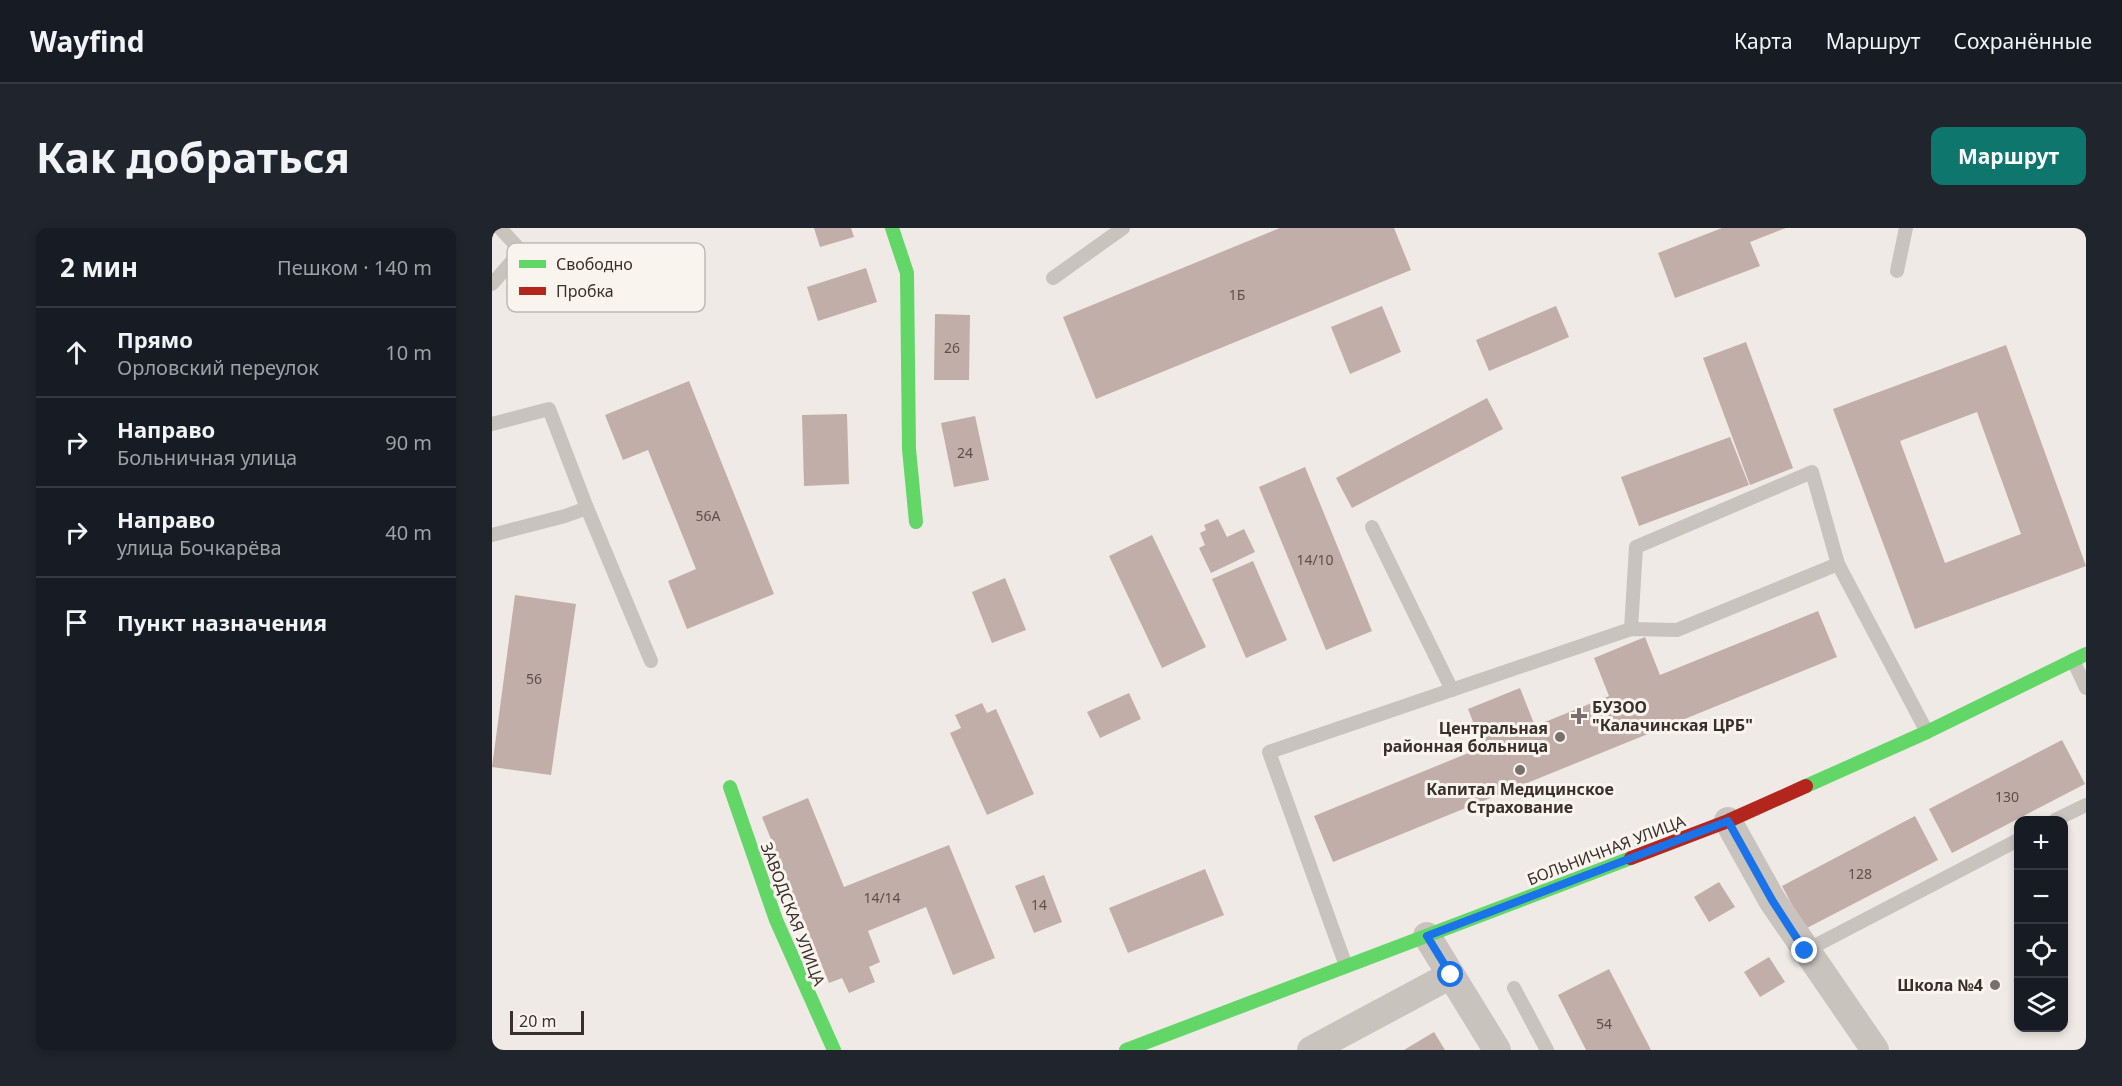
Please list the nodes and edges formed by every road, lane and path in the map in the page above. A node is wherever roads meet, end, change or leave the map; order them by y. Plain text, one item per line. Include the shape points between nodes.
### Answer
1 (500, 228) edge
2 (892, 228) edge
3 (1124, 228) edge
4 (1906, 228) edge
5 (514, 243) edge
6 (507, 267) edge
7 (1897, 271) dead end
8 (1053, 278) dead end
9 (492, 284) edge
10 (492, 424) edge
11 (587, 508) junction
12 (916, 522) dead end
13 (1372, 527) dead end
14 (492, 535) edge
15 (1838, 564) junction
16 (1632, 628) junction
17 (2080, 657) edge
18 (651, 661) dead end
19 (2086, 688) edge
20 (1452, 690) junction
21 (1927, 732) junction
22 (730, 787) dead end
23 (2086, 805) edge
24 (2063, 816) edge
25 (1728, 821) junction
26 (2014, 843) edge
27 (1427, 936) junction
28 (1805, 951) junction
29 (1346, 966) junction
30 (1451, 975) junction
31 (1514, 988) dead end
32 (834, 1050) edge
33 (1126, 1050) edge
34 (1311, 1050) edge
35 (1497, 1050) edge
36 (1547, 1050) edge
37 (1875, 1050) edge

1 - 5 lane
2 - 12 street via 907,273 909,449
3 - 8 lane
4 - 7 lane
6 - 9 lane
10 - 11 lane via 549,408
11 - 14 lane
11 - 18 lane
13 - 20 lane
15 - 16 lane via 1677,630
15 - 16 lane via 1812,472 1636,547
15 - 21 lane
16 - 20 lane
17 - 19 lane
17 - 21 street, БОЛЬНИЧНАЯ УЛИЦА
20 - 29 lane via 1269,752
21 - 25 street, БОЛЬНИЧНАЯ УЛИЦА
22 - 32 street, ЗАВОДСКАЯ УЛИЦА via 765,894
23 - 24 lane
25 - 27 street, БОЛЬНИЧНАЯ УЛИЦА
25 - 28 street
26 - 28 lane
27 - 29 street, БОЛЬНИЧНАЯ УЛИЦА
27 - 30 street
28 - 37 street
29 - 33 street, БОЛЬНИЧНАЯ УЛИЦА
30 - 34 street
30 - 35 street
31 - 36 lane

